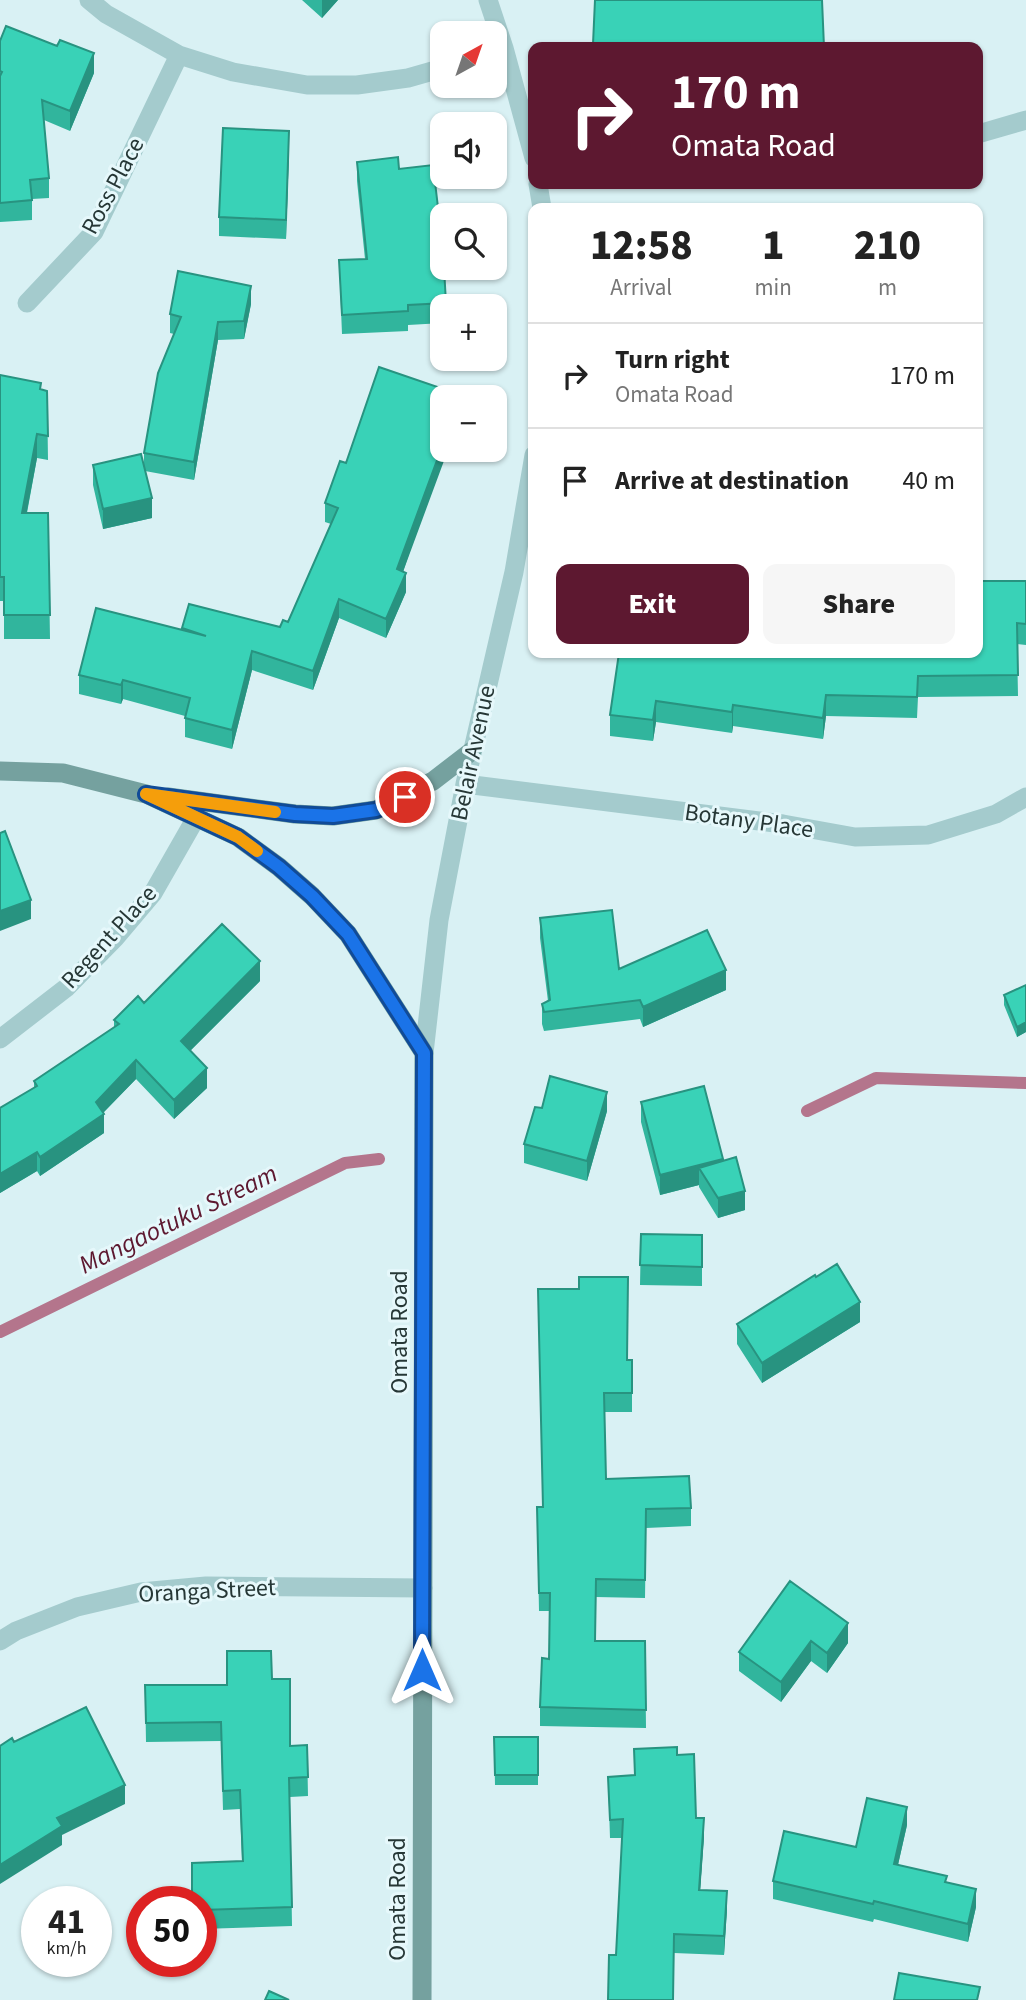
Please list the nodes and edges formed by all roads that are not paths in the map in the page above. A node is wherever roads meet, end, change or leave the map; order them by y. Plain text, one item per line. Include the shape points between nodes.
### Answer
1 (89, 0) edge
2 (488, 0) edge
3 (493, 21) edge
4 (179, 55) junction
5 (430, 72) edge
6 (508, 75) edge
7 (1026, 120) edge
8 (983, 133) edge
9 (528, 139) edge
10 (27, 303) dead end
11 (528, 490) edge
12 (472, 751) junction
13 (0, 771) edge
14 (465, 784) junction
15 (146, 794) junction
16 (1026, 797) edge
17 (197, 817) junction
18 (0, 1039) edge
19 (424, 1053) junction
20 (423, 1588) junction
21 (0, 1641) edge
22 (422, 2000) edge

1 - 4 street
2 - 3 street
4 - 5 street via 233,72 307,85 358,85
4 - 10 street, Ross Place via 94,232
6 - 9 street
7 - 8 street
11 - 12 street, Belair Avenue
12 - 14 street, Belair Avenue
12 - 15 main road via 433,781 376,810 333,816
13 - 15 main road via 63,773
14 - 16 street, Botany Place via 855,837 928,835 996,814
14 - 19 street, Belair Avenue via 439,920
15 - 17 main road
17 - 18 street, Regent Place via 153,893 115,939 66,988
17 - 19 main road via 238,837 312,896 348,934
19 - 20 main road, Omata Road
20 - 21 street, Oranga Street via 206,1586 141,1592 77,1607
20 - 22 main road, Omata Road

